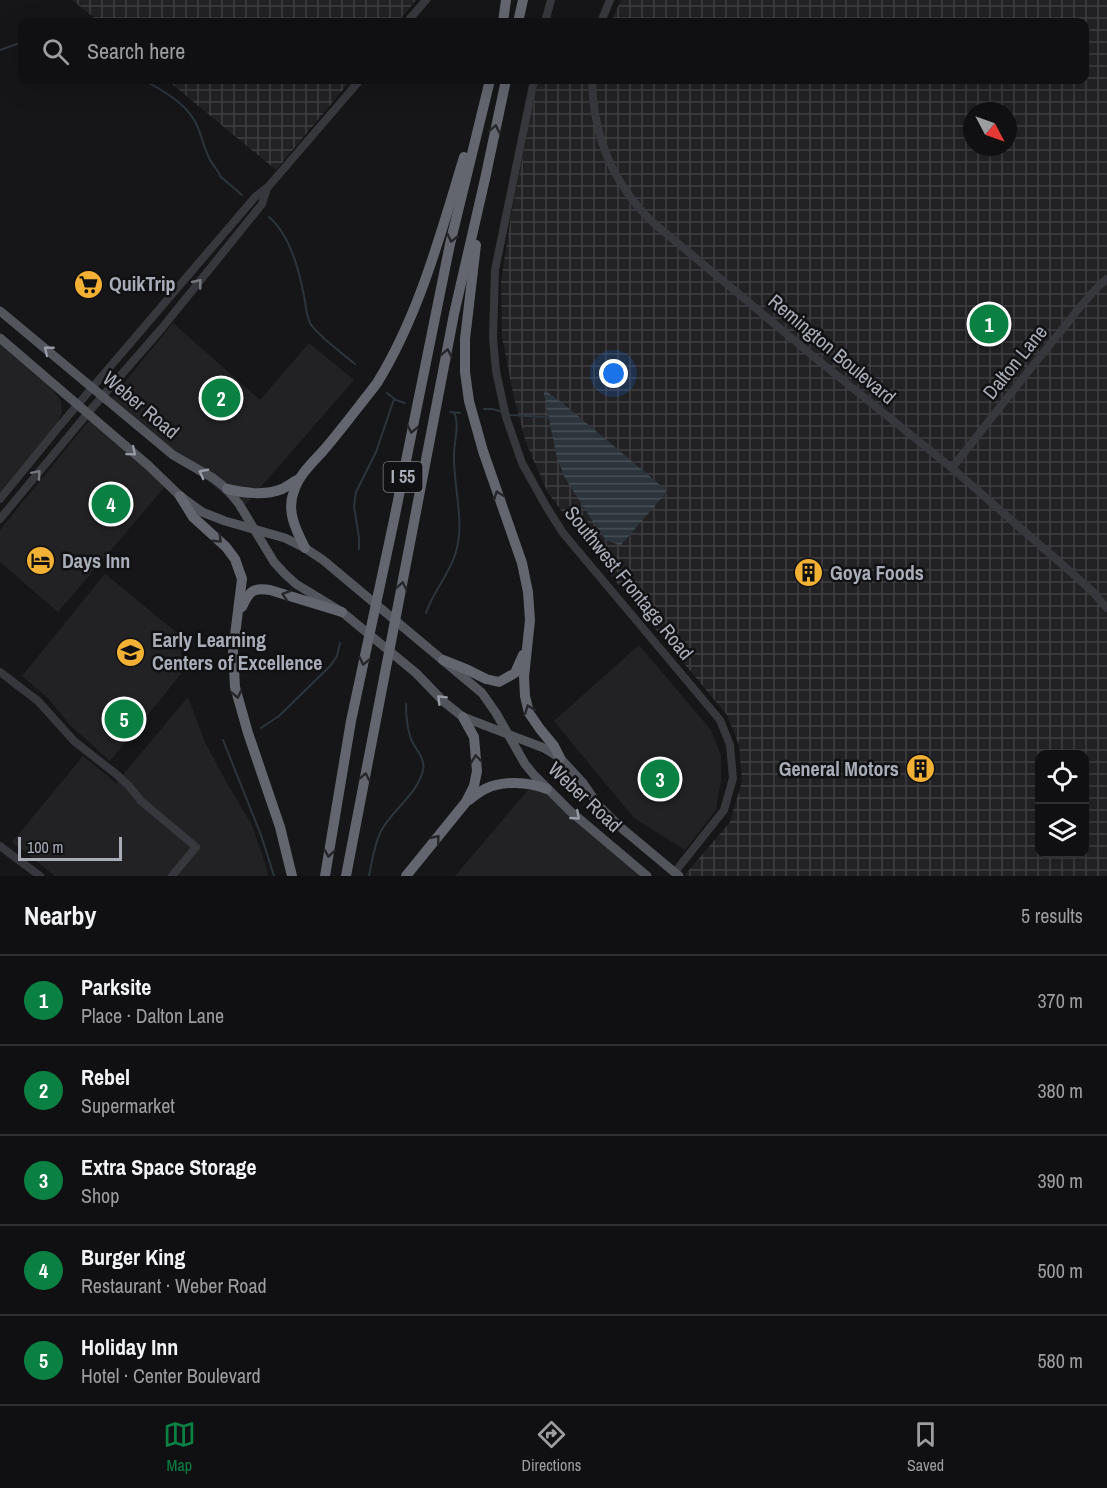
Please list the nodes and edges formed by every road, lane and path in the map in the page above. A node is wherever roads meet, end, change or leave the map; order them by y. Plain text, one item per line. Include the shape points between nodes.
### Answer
1 (426, 0) edge
2 (506, 0) edge
3 (523, 0) edge
4 (551, 0) edge
5 (610, 0) edge
6 (410, 18) edge
7 (504, 18) edge
8 (519, 18) edge
9 (546, 18) edge
10 (603, 18) edge
11 (357, 84) edge
12 (488, 84) edge
13 (488, 84) edge
14 (505, 84) edge
15 (533, 84) edge
16 (592, 84) edge
17 (485, 179) junction
18 (268, 187) junction
19 (1107, 279) edge
20 (0, 310) edge
21 (0, 338) edge
22 (93, 387) junction
23 (103, 396) junction
24 (77, 406) junction
25 (87, 414) junction
26 (952, 468) junction
27 (299, 479) junction
28 (227, 489) junction
29 (180, 496) junction
30 (0, 499) edge
31 (0, 519) edge
32 (254, 529) junction
33 (305, 548) junction
34 (1107, 608) edge
35 (342, 612) junction
36 (238, 615) junction
37 (528, 641) junction
38 (443, 660) junction
39 (0, 672) edge
40 (463, 717) junction
41 (509, 735) junction
42 (560, 758) junction
43 (547, 789) junction
44 (466, 802) junction
45 (0, 846) edge
46 (677, 874) edge
47 (40, 876) edge
48 (172, 876) edge
49 (292, 876) edge
50 (325, 876) edge
51 (346, 876) edge
52 (406, 876) edge
53 (647, 876) edge

1 - 6 street
2 - 7 highway
3 - 8 highway
4 - 9 street
5 - 10 street
11 - 18 street
12 - 27 highway via 434,260 400,339 376,384
13 -> 50 highway, I 55 via 450,244 351,721
17 -> 14 highway, I 55
15 - 46 street, Southwest Frontage Road via 495,270 496,371 522,463 546,506 563,533 720,720 730,745 733,778 724,810
16 - 26 street, Remington Boulevard via 599,137 611,166 650,220
37 -> 17 highway via 528,592 522,563 483,451 465,372 465,339
51 -> 17 highway, I 55 via 454,314
18 - 22 street via 255,197
23 -> 18 street via 262,204
19 - 26 street, Dalton Lane via 1019,381
22 -> 20 main road, Weber Road
21 - 24 main road, Weber Road
22 - 23 main road, Weber Road
22 - 24 street
23 - 25 street
28 -> 23 main road, Weber Road via 173,455
24 - 25 main road, Weber Road
24 - 30 street
25 -> 29 main road, Weber Road
31 -> 25 street
26 - 34 street, Remington Boulevard
27 - 28 highway via 267,492
27 - 33 highway via 291,506 295,528
28 - 32 main road, Weber Road
29 - 32 main road, Weber Road via 202,512
29 -> 36 highway via 193,518 235,559 242,579
32 - 33 main road, Weber Road
32 - 35 main road, Weber Road via 285,574
33 - 38 main road, Weber Road
35 -> 36 highway via 260,589 247,596
40 -> 35 main road, Weber Road
36 -> 49 highway via 233,651 235,687
37 - 38 highway via 515,673 499,682
42 -> 37 highway via 530,713 525,696
38 - 41 main road, Weber Road via 482,693
39 - 48 street via 38,701 74,741 196,847
40 - 41 main road, Weber Road
44 -> 40 highway via 477,771 474,737
41 - 42 main road, Weber Road
41 - 43 main road, Weber Road via 525,764
42 - 46 main road, Weber Road via 619,826
43 - 44 highway via 522,784 493,786
43 -> 53 main road, Weber Road
52 -> 44 highway
45 - 47 street

